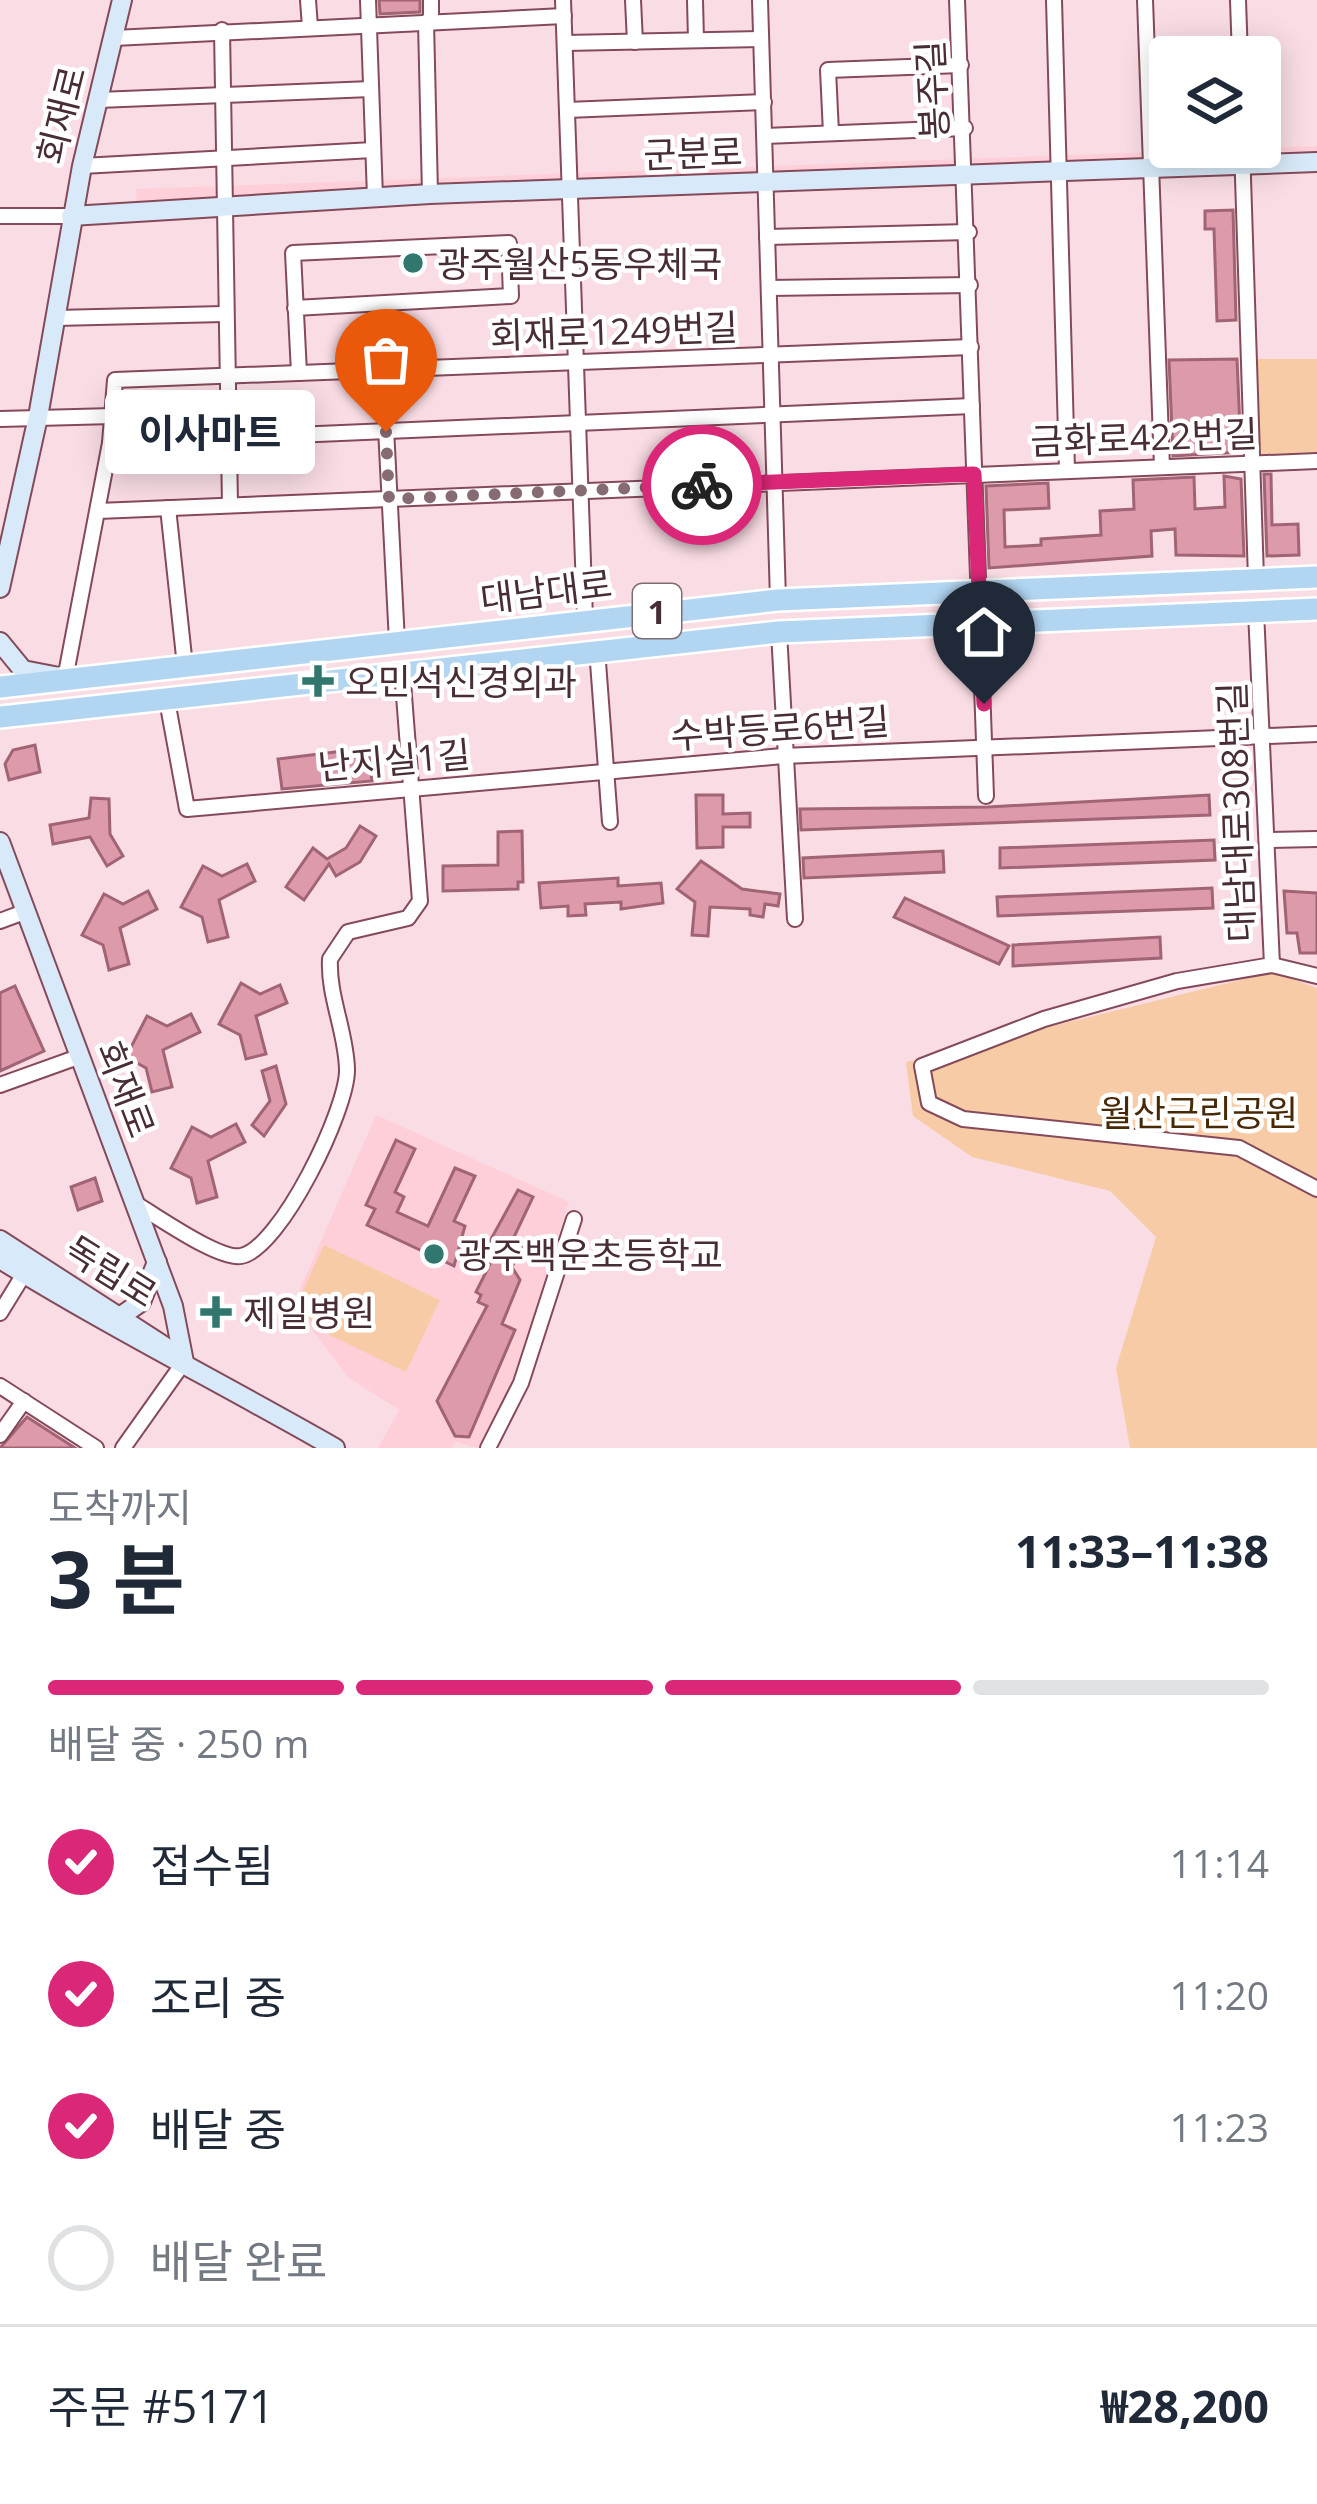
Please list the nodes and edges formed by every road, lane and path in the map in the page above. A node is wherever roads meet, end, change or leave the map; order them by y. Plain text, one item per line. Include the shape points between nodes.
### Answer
1 (122, 0) edge
2 (308, 0) edge
3 (368, 0) edge
4 (431, 0) edge
5 (633, 0) edge
6 (695, 0) edge
7 (760, 0) edge
8 (957, 0) edge
9 (1054, 0) edge
10 (1145, 0) edge
11 (1238, 0) edge
12 (563, 8) edge
13 (429, 22) junction
14 (369, 24) junction
15 (310, 27) junction
16 (222, 30) junction
17 (1239, 36) edge
18 (114, 38) junction
19 (761, 39) junction
20 (696, 40) junction
21 (635, 42) junction
22 (565, 43) junction
23 (961, 65) junction
24 (1149, 67) edge
25 (371, 89) junction
26 (221, 95) junction
27 (98, 100) junction
28 (764, 102) junction
29 (567, 110) junction
30 (964, 128) junction
31 (831, 133) junction
32 (765, 136) junction
33 (373, 151) junction
34 (221, 157) junction
35 (1281, 159) edge
36 (1317, 162) edge
37 (82, 166) junction
38 (1155, 168) joint
39 (1243, 168) edge
40 (1060, 172) junction
41 (968, 176) junction
42 (765, 184) junction
43 (569, 190) junction
44 (430, 194) junction
45 (375, 197) junction
46 (221, 208) junction
47 (0, 216) edge
48 (71, 216) junction
49 (969, 232) junction
50 (767, 237) junction
51 (970, 285) junction
52 (769, 288) junction
53 (295, 308) junction
54 (224, 314) junction
55 (55, 318) junction
56 (971, 346) junction
57 (771, 355) junction
58 (575, 362) junction
59 (383, 370) junction
60 (299, 373) junction
61 (226, 376) junction
62 (972, 406) junction
63 (113, 416) junction
64 (773, 416) junction
65 (38, 417) junction
66 (0, 419) edge
67 (578, 424) junction
68 (386, 432) junction
69 (228, 437) junction
70 (110, 443) junction
71 (1317, 461) edge
72 (1252, 463) junction
73 (1162, 467) junction
74 (1067, 470) junction
75 (974, 474) junction
76 (775, 482) junction
77 (580, 490) junction
78 (389, 499) junction
79 (230, 506) junction
80 (168, 508) junction
81 (98, 511) junction
82 (6, 532) edge
83 (1256, 578) junction
84 (1317, 578) edge
85 (0, 588) edge
86 (980, 590) junction
87 (778, 600) junction
88 (1317, 609) edge
89 (1256, 611) junction
90 (585, 618) junction
91 (982, 621) junction
92 (779, 632) junction
93 (0, 642) edge
94 (397, 642) junction
95 (597, 650) junction
96 (184, 666) junction
97 (402, 670) junction
98 (65, 679) junction
99 (0, 687) edge
100 (166, 695) junction
101 (0, 717) edge
102 (1317, 734) edge
103 (1264, 736) junction
104 (986, 746) junction
105 (783, 756) junction
106 (606, 771) junction
107 (412, 788) junction
108 (986, 796) dead end
109 (610, 822) dead end
110 (1317, 839) edge
111 (1269, 840) junction
112 (0, 842) edge
113 (27, 911) junction
114 (795, 919) dead end
115 (0, 921) edge
116 (1272, 964) junction
117 (1317, 976) edge
118 (78, 1057) junction
119 (0, 1085) edge
120 (1317, 1189) edge
121 (134, 1203) junction
122 (574, 1219) dead end
123 (0, 1240) edge
124 (0, 1259) edge
125 (157, 1262) junction
126 (24, 1274) junction
127 (0, 1313) edge
128 (121, 1316) junction
129 (184, 1362) junction
130 (0, 1386) edge
131 (25, 1401) junction
132 (0, 1435) edge
133 (95, 1448) edge
134 (123, 1448) edge
135 (334, 1448) edge
136 (488, 1448) edge

1 - 18 main road, 회재로
2 - 15 street
3 - 14 street
4 - 13 street
5 - 21 street
6 - 20 street
7 - 19 street
8 - 23 street, 봉주길
9 - 40 street
10 - 24 street
11 - 17 street
12 - 13 street
12 - 22 street
13 - 14 street
13 - 44 street
14 - 15 street
14 - 25 street
15 - 16 street
16 - 18 street
16 - 26 street
18 - 27 main road, 회재로
19 - 20 street
19 - 28 street
20 - 21 street
21 - 22 street
22 - 29 street
23 - 30 street, 봉주길
23 - 31 street via 828,70
25 - 26 street
25 - 33 street
26 - 27 street
26 - 34 street
27 - 37 main road, 회재로
28 - 29 street
28 - 32 street
29 - 43 street
30 - 31 street
30 - 41 street, 봉주길
31 - 32 street
32 - 42 street
33 - 34 street
33 - 45 street
34 - 37 street
34 - 46 street
35 - 36 main road, 군분로
37 - 48 main road, 회재로
38 - 40 main road, 군분로
38 - 73 street
39 - 72 street
40 - 41 main road, 군분로
40 - 74 street
41 - 42 main road, 군분로
41 - 49 street, 봉주길
42 - 43 main road, 군분로
42 - 50 street
43 - 44 main road, 군분로
43 - 58 street
44 - 45 main road, 군분로
45 - 46 main road, 군분로
46 - 48 main road, 군분로
46 - 54 street
47 - 48 street
48 - 55 main road, 회재로
49 - 50 street
49 - 51 street, 봉주길
50 - 52 street
51 - 52 street
51 - 56 street, 봉주길
52 - 57 street
53 - 53 street via 293,253 508,243 512,296
53 - 60 street
54 - 55 street
54 - 61 street
55 - 65 main road, 회재로
56 - 57 street, 회재로1249번길
56 - 62 street, 봉주길
57 - 58 street, 회재로1249번길
57 - 64 street
58 - 59 street, 회재로1249번길
58 - 67 street
59 - 60 street, 회재로1249번길
59 - 68 street
60 - 61 street, 회재로1249번길
61 - 63 street, 회재로1249번길 via 115,380
61 - 69 street
62 - 64 street
62 - 75 street, 봉주길
63 - 65 street
63 - 70 street
64 - 67 street
64 - 76 street
65 - 66 street
65 - 82 main road, 회재로
67 - 68 street
67 - 77 street
68 - 69 street
68 - 78 street
69 - 70 street
69 - 79 street
70 - 81 street
71 - 72 street, 금화로422번길
72 - 73 street, 금화로422번길
72 - 83 street
73 - 74 street, 금화로422번길
74 - 75 street, 금화로422번길
75 - 76 street, 금화로422번길
75 - 86 street, 봉주길
76 - 77 street, 금화로422번길
76 - 87 street
77 - 78 street, 금화로422번길
77 - 90 street
78 - 79 street, 금화로422번길
78 - 94 street
79 - 80 street, 금화로422번길
80 - 81 street, 금화로422번길
80 - 96 street
81 - 98 street
82 - 85 main road, 회재로
83 - 84 main road, 대남대로 / 1
83 - 86 main road, 대남대로 / 1
86 - 87 main road, 대남대로 / 1
86 - 91 street, 봉주길
87 - 90 main road, 대남대로 / 1
88 - 89 main road, 대남대로 / 1
89 - 91 main road, 대남대로 / 1
89 - 103 street, 대남대로308번길
90 - 94 main road, 대남대로 / 1
91 - 92 main road, 대남대로 / 1
91 - 104 street, 봉주길
92 - 95 main road, 대남대로 / 1
92 - 105 street
93 - 98 main road via 23,670
94 - 96 main road, 대남대로 / 1
95 - 97 main road, 대남대로 / 1
95 - 106 street, 대남대로
96 - 98 main road, 대남대로 / 1
97 - 100 main road, 대남대로 / 1
97 - 107 street
98 - 99 main road, 대남대로 / 1
100 - 101 main road, 대남대로 / 1
100 - 107 street, 난지실1길 via 187,809
102 - 103 street, 수박등로6번길
103 - 104 street, 수박등로6번길
103 - 111 street, 대남대로308번길
104 - 105 street, 수박등로6번길
104 - 108 street, 봉주길
105 - 106 street, 수박등로6번길
105 - 114 street
106 - 107 street, 난지실1길
106 - 109 street, 대남대로
107 - 121 street via 420,901 399,921 348,932 330,959 347,1071 342,1102 328,1141 266,1243 226,1256
110 - 111 street
111 - 116 street, 대남대로308번길
112 - 113 main road, 회재로
113 - 115 street
113 - 118 main road, 회재로
116 - 117 street, 대남대로308번길
116 - 120 street via 1177,981 933,1059 922,1066 926,1094 963,1119 1239,1148
118 - 119 street
118 - 121 main road, 회재로
121 - 125 main road, 회재로
122 - 136 street via 520,1383
123 - 128 main road, 독립로
124 - 126 main road, 독립로
125 - 128 main road via 141,1301
125 - 129 main road, 회재로
126 - 127 street
126 - 129 main road, 독립로 via 140,1345
128 - 129 main road, 독립로
129 - 134 street
129 - 135 main road, 독립로
130 - 131 street
131 - 132 street
131 - 133 street

